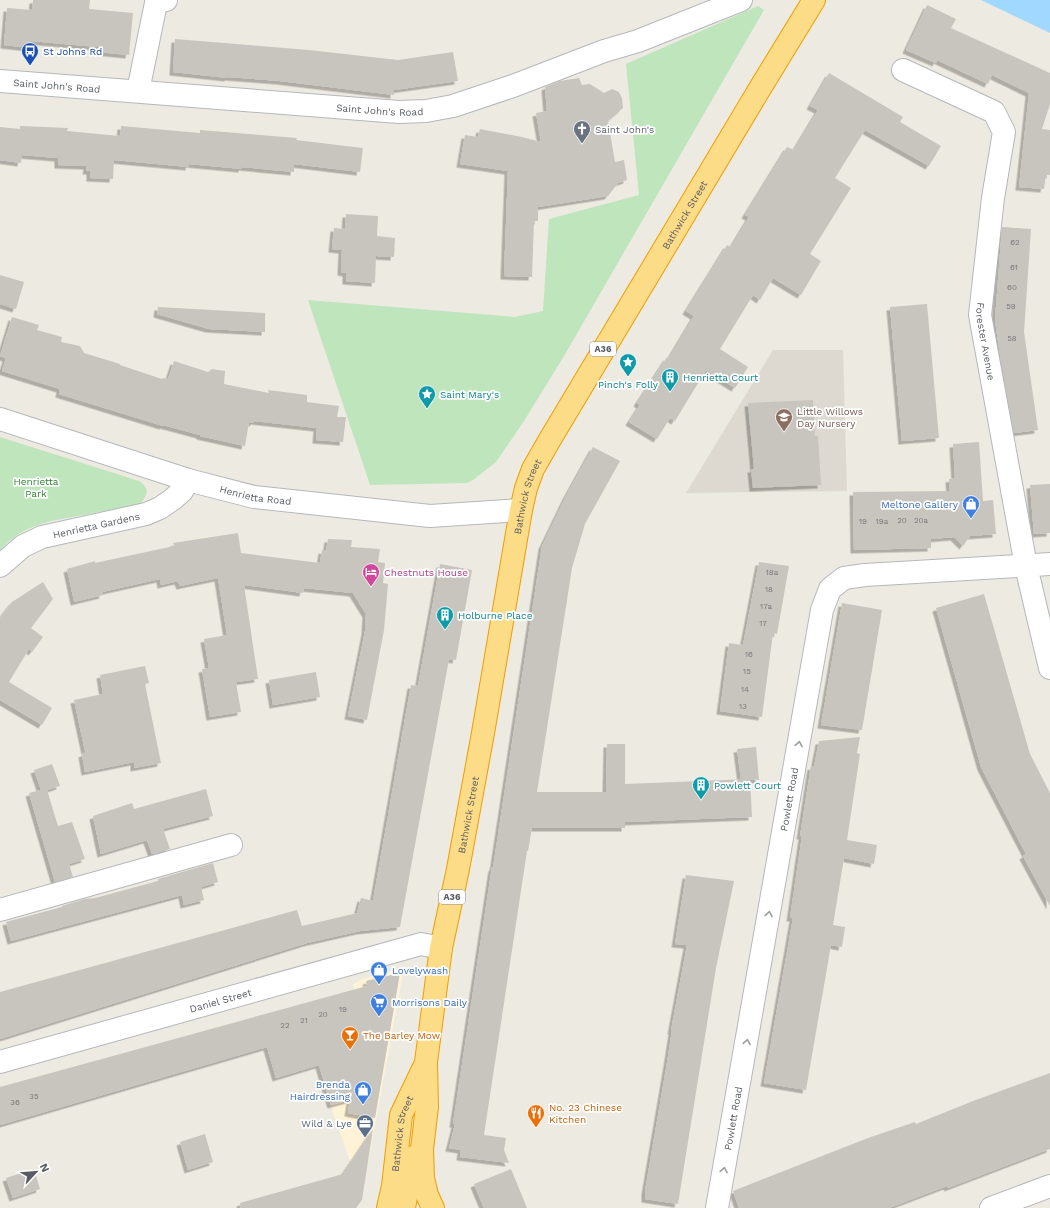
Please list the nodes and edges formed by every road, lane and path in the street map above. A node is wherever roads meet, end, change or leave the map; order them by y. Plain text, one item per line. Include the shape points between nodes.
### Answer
1 (166, 0) edge
2 (741, 0) edge
3 (814, 0) edge
4 (903, 70) dead end
5 (0, 81) edge
6 (138, 91) junction
7 (0, 419) edge
8 (188, 480) junction
9 (521, 510) junction
10 (1050, 564) edge
11 (0, 566) edge
12 (1026, 566) junction
13 (1050, 668) edge
14 (231, 844) dead end
15 (0, 910) edge
16 (440, 948) junction
17 (0, 1062) edge
18 (426, 1062) junction
19 (393, 1186) junction
20 (1050, 1186) edge
21 (388, 1208) edge
22 (398, 1208) edge
23 (404, 1208) edge
24 (433, 1208) edge
25 (717, 1208) edge
26 (991, 1208) edge

1 - 6 street via 156,3
2 - 6 street, Saint John's Road via 638,41 494,93 453,106 426,111 399,112
3 - 9 highway, Bathwick Street / A36 via 545,448 533,469
4 - 12 street, Forester Avenue via 994,112 1004,132 993,198 980,315
5 - 6 street, Saint John's Road
7 - 8 street, Henrietta Road
8 - 9 street, Henrietta Road via 254,497 430,516
8 - 11 street, Henrietta Gardens via 182,491 160,508 146,514 42,537 24,546
9 - 16 highway, Bathwick Street / A36 via 458,869
10 - 12 street, Powlett Road
12 - 13 street, Forester Avenue
25 -> 12 street, Powlett Road via 822,610 830,589 844,578 865,575
14 - 15 street
16 - 17 street, Daniel Street via 421,944
16 - 18 highway, Bathwick Street / A36
18 - 19 highway, Bathwick Street / A36 via 401,1115
18 - 23 highway, A36
18 - 24 highway, Bathwick Street / A36 via 427,1107 422,1149 423,1178
19 - 21 highway, Bathwick Street / A36
19 - 22 highway, A36
20 - 26 street

